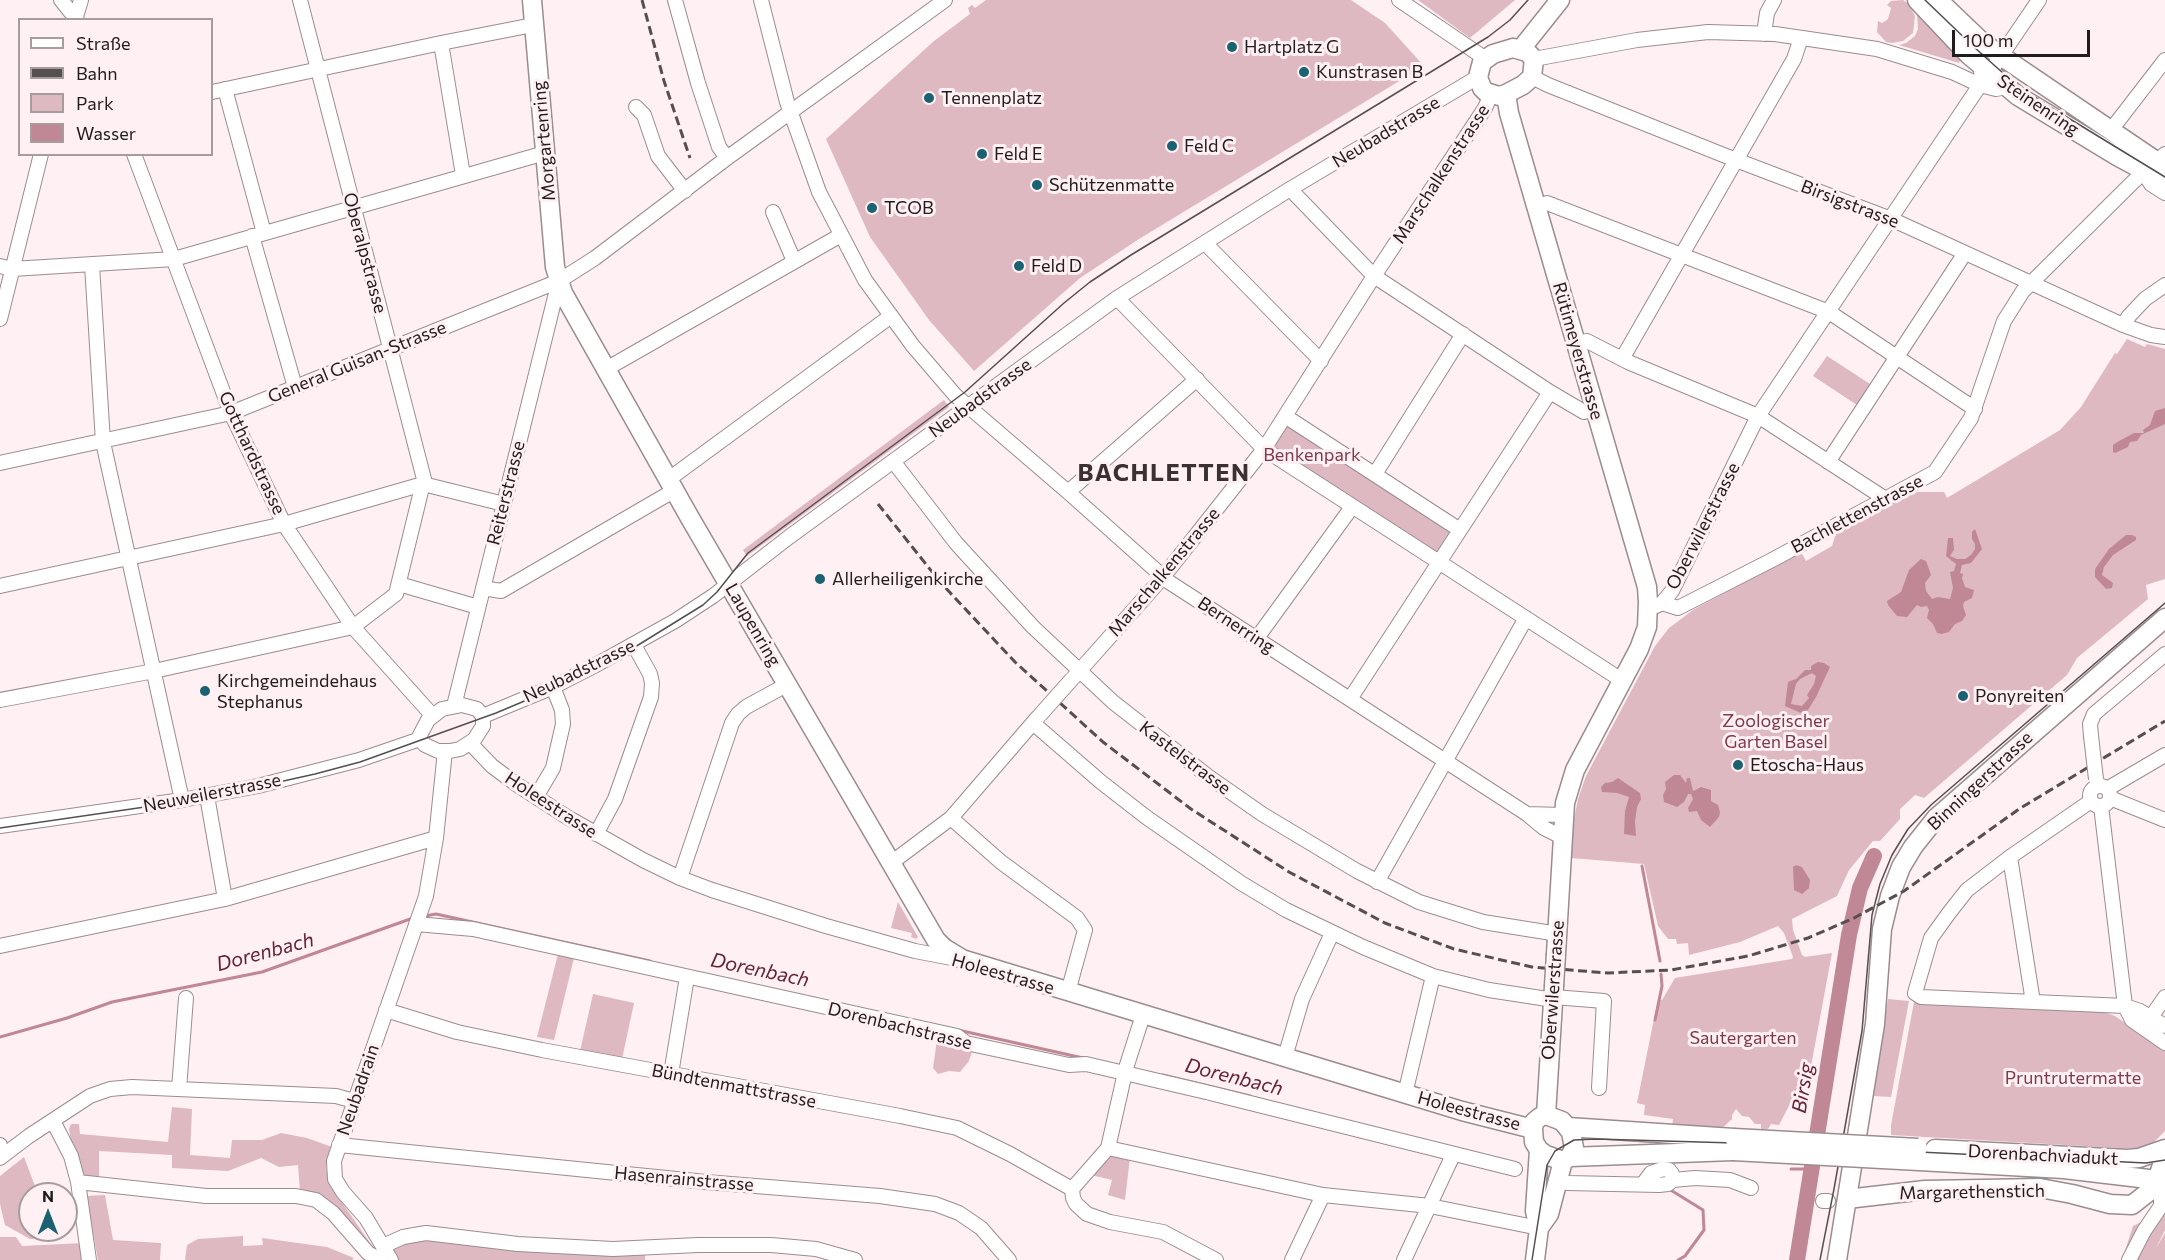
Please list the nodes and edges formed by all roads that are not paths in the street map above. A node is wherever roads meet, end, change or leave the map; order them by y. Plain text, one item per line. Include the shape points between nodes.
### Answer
1 (61, 0) edge
2 (81, 0) edge
3 (300, 0) edge
4 (532, 0) edge
5 (675, 0) edge
6 (760, 0) edge
7 (945, 0) edge
8 (1399, 0) edge
9 (1560, 0) edge
10 (1774, 0) edge
11 (1917, 0) edge
12 (1938, 0) edge
13 (2039, 0) edge
14 (927, 6) edge
15 (75, 18) edge
16 (76, 18) edge
17 (533, 25) junction
18 (1764, 34) junction
19 (1801, 38) junction
20 (441, 43) junction
21 (2001, 56) junction
22 (1486, 58) junction
23 (2165, 60) edge
24 (1529, 62) junction
25 (318, 69) junction
26 (1478, 77) junction
27 (1985, 78) junction
28 (218, 91) edge
29 (1499, 94) junction
30 (636, 107) dead end
31 (790, 112) junction
32 (2111, 130) junction
33 (545, 153) junction
34 (40, 156) edge
35 (135, 156) edge
36 (727, 158) junction
37 (1737, 160) junction
38 (2157, 164) edge
39 (464, 175) junction
40 (2165, 182) edge
41 (1290, 189) junction
42 (685, 190) junction
43 (2165, 193) edge
44 (352, 207) junction
45 (1536, 207) junction
46 (773, 212) dead end
47 (1891, 219) junction
48 (258, 235) junction
49 (841, 235) junction
50 (1204, 243) junction
51 (1965, 253) junction
52 (1682, 256) junction
53 (174, 259) junction
54 (794, 261) junction
55 (92, 265) junction
56 (6, 268) edge
57 (1374, 276) junction
58 (559, 281) junction
59 (2029, 283) junction
60 (2165, 285) edge
61 (1117, 297) junction
62 (1829, 312) junction
63 (891, 316) junction
64 (0, 319) edge
65 (2123, 325) junction
66 (1463, 334) junction
67 (2165, 337) edge
68 (1576, 343) junction
69 (390, 350) junction
70 (1897, 357) junction
71 (1622, 359) junction
72 (1321, 361) junction
73 (606, 369) junction
74 (1197, 379) junction
75 (296, 387) junction
76 (1550, 392) junction
77 (967, 407) junction
78 (1595, 408) junction
79 (1975, 409) junction
80 (231, 413) junction
81 (1285, 416) junction
82 (1758, 416) junction
83 (103, 442) junction
84 (1264, 449) junction
85 (893, 461) junction
86 (1828, 462) junction
87 (0, 463) edge
88 (1375, 474) junction
89 (423, 484) junction
90 (672, 484) junction
91 (1068, 492) junction
92 (1884, 498) junction
93 (504, 504) junction
94 (1352, 507) junction
95 (285, 524) junction
96 (1460, 530) junction
97 (129, 558) junction
98 (1440, 562) junction
99 (1163, 577) junction
100 (399, 584) junction
101 (729, 584) junction
102 (0, 585) edge
103 (483, 588) junction
104 (1655, 605) junction
105 (478, 607) junction
106 (1526, 618) junction
107 (2165, 618) edge
108 (353, 627) junction
109 (1257, 638) junction
110 (634, 645) junction
111 (2165, 654) edge
112 (154, 671) junction
113 (1076, 675) junction
114 (1623, 681) junction
115 (788, 684) junction
116 (553, 687) junction
117 (1350, 699) junction
118 (0, 700) edge
119 (454, 706) junction
120 (432, 715) junction
121 (483, 716) junction
122 (1036, 719) junction
123 (420, 739) junction
124 (470, 743) junction
125 (445, 752) junction
126 (2165, 755) edge
127 (1446, 762) junction
128 (2100, 794) junction
129 (207, 796) junction
130 (536, 797) junction
131 (182, 800) junction
132 (1527, 814) junction
133 (1563, 815) junction
134 (951, 818) junction
135 (2165, 820) edge
136 (0, 826) edge
137 (596, 834) junction
138 (1562, 837) junction
139 (436, 838) junction
140 (2010, 857) junction
141 (891, 863) junction
142 (680, 878) junction
143 (1377, 882) junction
144 (225, 899) junction
145 (416, 924) junction
146 (1332, 933) junction
147 (1558, 934) junction
148 (0, 946) edge
149 (962, 959) junction
150 (1433, 976) junction
151 (687, 977) junction
152 (1068, 992) junction
153 (1554, 994) junction
154 (186, 998) dead end
155 (2165, 998) edge
156 (2033, 1002) junction
157 (2125, 1006) junction
158 (386, 1010) junction
159 (1143, 1015) junction
160 (2147, 1023) junction
161 (2165, 1026) edge
162 (2165, 1043) edge
163 (1286, 1058) junction
164 (1127, 1068) junction
165 (671, 1074) junction
166 (1599, 1088) dead end
167 (179, 1089) junction
168 (1405, 1094) junction
169 (354, 1101) junction
170 (1546, 1115) junction
171 (53, 1121) junction
172 (1568, 1127) junction
173 (1533, 1129) junction
174 (29, 1136) junction
175 (1733, 1144) junction
176 (0, 1145) edge
177 (339, 1145) junction
178 (1108, 1148) junction
179 (2165, 1149) edge
180 (1539, 1150) junction
181 (1920, 1154) junction
182 (1453, 1155) junction
183 (2165, 1156) edge
184 (0, 1158) edge
185 (1567, 1159) junction
186 (1515, 1169) dead end
187 (1557, 1180) junction
188 (2162, 1180) edge
189 (78, 1182) junction
190 (1751, 1188) dead end
191 (1072, 1189) junction
192 (1323, 1195) junction
193 (1847, 1199) junction
194 (1430, 1206) junction
195 (1539, 1228) junction
196 (383, 1246) junction
197 (650, 1254) edge
198 (1004, 1257) edge
199 (391, 1259) edge
200 (89, 1260) edge
201 (855, 1260) edge
202 (1216, 1260) edge
203 (1292, 1260) edge
204 (1404, 1260) edge
205 (1534, 1260) edge
206 (1837, 1260) edge
207 (2129, 1260) edge

1 - 15 street
2 - 16 street
3 - 25 street, Oberalpstrasse
4 - 17 main road, Morgartenring
5 - 36 street via 719,147
6 - 31 street, Bernerring
7 - 14 street, General Guisan-Strasse
8 - 22 street
9 - 24 main road
10 - 18 street via 1767,13
11 - 27 main road, Steinenring via 1969,55
12 - 21 main road, Steinenring
13 - 21 street, Oberwilerstrasse
14 - 31 street, General Guisan-Strasse
17 - 20 street
17 - 33 main road, Morgartenring
18 - 19 street
18 - 24 street via 1708,32 1649,39
19 - 27 street via 1877,49
19 - 37 street via 1794,58
20 - 25 street
20 - 39 street
21 - 27 street, Oberwilerstrasse
21 - 32 main road, Steinenring
22 - 24 main road via 1506,50
22 - 26 main road
23 - 32 street
24 - 29 main road via 1523,85
24 - 37 street, Birsigstrasse via 1548,85
25 - 28 street
25 - 44 street, Oberalpstrasse
26 - 29 main road via 1482,88
26 - 41 street, Neubadstrasse
27 - 38 main road, Steinenring via 2007,87 2056,120
27 - 47 street, Oberwilerstrasse
28 - 48 street
29 - 45 main road, Rütimeyerstrasse via 1509,113
29 - 57 street, Marschalkenstrasse via 1485,108
30 - 42 street via 644,115 658,156
31 - 36 street, General Guisan-Strasse
31 - 49 street, Bernerring via 819,192
32 - 38 main road, Steinenring
33 - 39 street
33 - 58 main road, Morgartenring
34 - 56 street
35 - 53 street, Gotthardstrasse
36 - 42 street, General Guisan-Strasse
37 - 47 street, Birsigstrasse
37 - 52 street
38 - 40 main road
38 - 43 street via 2148,181
38 - 59 street, Bachlettenstrasse
39 - 44 street
41 - 50 street, Neubadstrasse
41 - 57 street
42 - 58 street, General Guisan-Strasse
44 - 48 street
44 - 69 street, Oberalpstrasse
45 - 52 street via 1547,203
45 - 68 main road, Rütimeyerstrasse
46 - 54 street
47 - 51 street, Birsigstrasse
47 - 62 street, Oberwilerstrasse
48 - 53 street
48 - 75 street
49 - 54 street
49 - 63 street, Bernerring via 865,280
50 - 61 street, Neubadstrasse
50 - 72 street
51 - 59 street, Birsigstrasse
51 - 70 street
52 - 62 street
52 - 71 street
53 - 55 street
53 - 80 street, Gotthardstrasse
54 - 73 street
55 - 56 street
55 - 83 street
56 - 64 street
57 - 66 street
57 - 72 street, Marschalkenstrasse
58 - 69 street, General Guisan-Strasse
58 - 73 main road, Laupenring
58 - 93 street, Reiterstrasse
59 - 65 street, Birsigstrasse
59 - 79 street, Bachlettenstrasse via 2004,321
60 - 65 street
61 - 74 street
61 - 77 street, Neubadstrasse
62 - 70 street
62 - 82 street, Oberwilerstrasse
63 - 77 street, Bernerring
63 - 90 street
65 - 67 street, Birsigstrasse
66 - 76 street
66 - 88 street
68 - 71 street via 1587,341
68 - 78 main road, Rütimeyerstrasse
69 - 75 street, General Guisan-Strasse
69 - 89 street, Oberalpstrasse
70 - 79 street
70 - 86 street
71 - 82 street
72 - 81 street, Marschalkenstrasse
73 - 90 main road, Laupenring
74 - 84 street
74 - 91 street
75 - 80 street, General Guisan-Strasse
76 - 78 street via 1584,411
76 - 96 street
77 - 85 street, Neubadstrasse
77 - 91 street, Bernerring
78 - 104 main road, Rütimeyerstrasse
79 - 92 street, Bachlettenstrasse via 1935,472
80 - 83 street, General Guisan-Strasse
80 - 95 street, Gotthardstrasse
81 - 84 street, Marschalkenstrasse
81 - 88 street
82 - 86 street
82 - 104 street, Oberwilerstrasse via 1672,591
83 - 87 street, General Guisan-Strasse
83 - 97 street
84 - 94 street
84 - 99 street, Marschalkenstrasse
85 - 101 street, Neubadstrasse
85 - 113 street, Kastelstrasse via 983,574
86 - 92 street
88 - 96 street
89 - 93 street
89 - 95 street
89 - 100 street, Oberalpstrasse
90 - 101 main road, Laupenring
90 - 103 street via 501,591
91 - 99 street, Bernerring
92 - 104 street, Bachlettenstrasse via 1678,608
93 - 103 street, Reiterstrasse
94 - 98 street
94 - 109 street
95 - 97 street
95 - 108 street, Gotthardstrasse
96 - 98 street
97 - 102 street
97 - 112 street
98 - 106 street
98 - 117 street
99 - 109 street, Bernerring
99 - 113 street, Marschalkenstrasse
100 - 105 street
100 - 108 street, Oberalpstrasse via 396,594
101 - 110 street, Neubadstrasse
101 - 115 main road, Laupenring
103 - 105 street, Reiterstrasse
104 - 114 main road, Oberwilerstrasse
105 - 119 street, Reiterstrasse
106 - 114 street
106 - 127 street
107 - 193 main road, Binningerstrasse via 1960,795 1936,818 1907,856 1884,922 1875,1024
108 - 112 street
108 - 120 street, Gotthardstrasse
109 - 117 street, Bernerring
110 - 116 street, Neubadstrasse
110 - 137 street via 650,674 651,697 615,800
111 - 128 street, bridge via 2094,714 2090,724
112 - 118 street
112 - 131 street
113 - 122 street, Marschalkenstrasse, bridge
113 - 143 street, Kastelstrasse via 1209,777 1278,824
114 - 133 main road, Oberwilerstrasse via 1575,770
115 - 141 main road, Laupenring
115 - 142 street via 746,707 732,723
116 - 121 street, Neubadstrasse
116 - 130 street via 563,724 553,768
117 - 127 street, Bernerring
119 - 120 street
119 - 121 street via 472,707
120 - 123 street via 422,727
121 - 124 street via 481,729
122 - 134 street, Marschalkenstrasse
122 - 146 street via 1101,782 1186,846 1241,883
123 - 125 street via 428,747
123 - 129 street, Neuweilerstrasse via 316,772
124 - 125 street
124 - 130 street, Holeestrasse via 492,766
125 - 139 street
126 - 128 street
127 - 132 street, Bernerring
127 - 143 street
128 - 135 street
128 - 140 street
128 - 157 street
129 - 131 street, Neuweilerstrasse
129 - 144 street
130 - 137 street, Holeestrasse
131 - 136 street, Neuweilerstrasse
132 - 133 street
132 - 138 street, Bernerring
133 - 138 main road, Oberwilerstrasse
134 - 141 street, Marschalkenstrasse
134 - 152 street via 1001,862 1077,918 1085,930
137 - 142 street, Holeestrasse
138 - 147 main road, Oberwilerstrasse
139 - 144 street
139 - 145 street, Neubadrain
140 - 156 street
140 - 156 street via 1967,890 1948,913 1931,938 1915,993 1921,997
141 - 149 main road, Laupenring via 930,931 944,948
142 - 149 street, Holeestrasse via 892,946
143 - 147 street, Kastelstrasse via 1458,916
144 - 148 street
145 - 151 street, Dorenbachstrasse via 472,929
145 - 158 street, Neubadrain
146 - 150 street
146 - 163 street via 1302,999
147 - 153 main road, Oberwilerstrasse, bridge
149 - 152 main road, Holeestrasse
150 - 153 street via 1489,990
150 - 168 street
151 - 164 street, Dorenbachstrasse via 957,1036 966,1043 1058,1063
151 - 165 street
152 - 159 main road, Holeestrasse
153 - 166 street via 1604,1001
153 - 170 main road, Oberwilerstrasse
154 - 167 street
155 - 160 street
156 - 157 street
157 - 160 street
158 - 165 street, Bündtenmattstrasse via 457,1032
158 - 169 street, Neubadrain
159 - 163 main road, Holeestrasse
159 - 164 street
160 - 161 street
160 - 162 street
163 - 168 main road, Holeestrasse
164 - 178 street
164 - 182 street, Dorenbachstrasse
165 - 191 street, Bündtenmattstrasse via 957,1128
167 - 169 street via 336,1096
167 - 171 street via 110,1089 90,1096
168 - 173 main road, Holeestrasse
169 - 177 street, Neubadrain
170 - 172 main road
170 - 173 main road via 1534,1122
171 - 174 street
171 - 189 street via 71,1156
172 - 175 main road
172 - 185 main road via 1575,1146
173 - 180 main road
174 - 176 street
174 - 184 street
175 - 181 main road, bridge
175 - 185 main road
177 - 196 street, Neubadrain via 334,1161 335,1179
177 - 198 street, Hasenrainstrasse via 935,1204 959,1213 981,1228
178 - 191 street
178 - 192 street
179 - 181 main road, Dorenbachviadukt via 2127,1159
180 - 185 main road via 1550,1158
180 - 195 main road via 1535,1211
181 - 188 main road, Dorenbachviadukt
182 - 186 street, Dorenbachstrasse
182 - 194 street
183 - 188 main road
185 - 187 main road
187 - 190 street via 1668,1184 1695,1178 1730,1180
187 - 195 main road via 1549,1214
188 - 193 main road, Margarethenstich via 2132,1205 2040,1188 1925,1190
188 - 207 street via 2161,1206
189 - 199 street via 206,1196 296,1196 316,1200 333,1213 368,1253
189 - 200 street
191 - 202 street via 1076,1204 1087,1214 1163,1232
192 - 194 street
192 - 203 street
193 - 206 main road, Binningerstrasse
194 - 195 street
194 - 204 street
195 - 205 main road
196 - 197 street via 426,1233
196 - 199 street, Neubadrain
197 - 201 street via 698,1245 771,1245 816,1249

